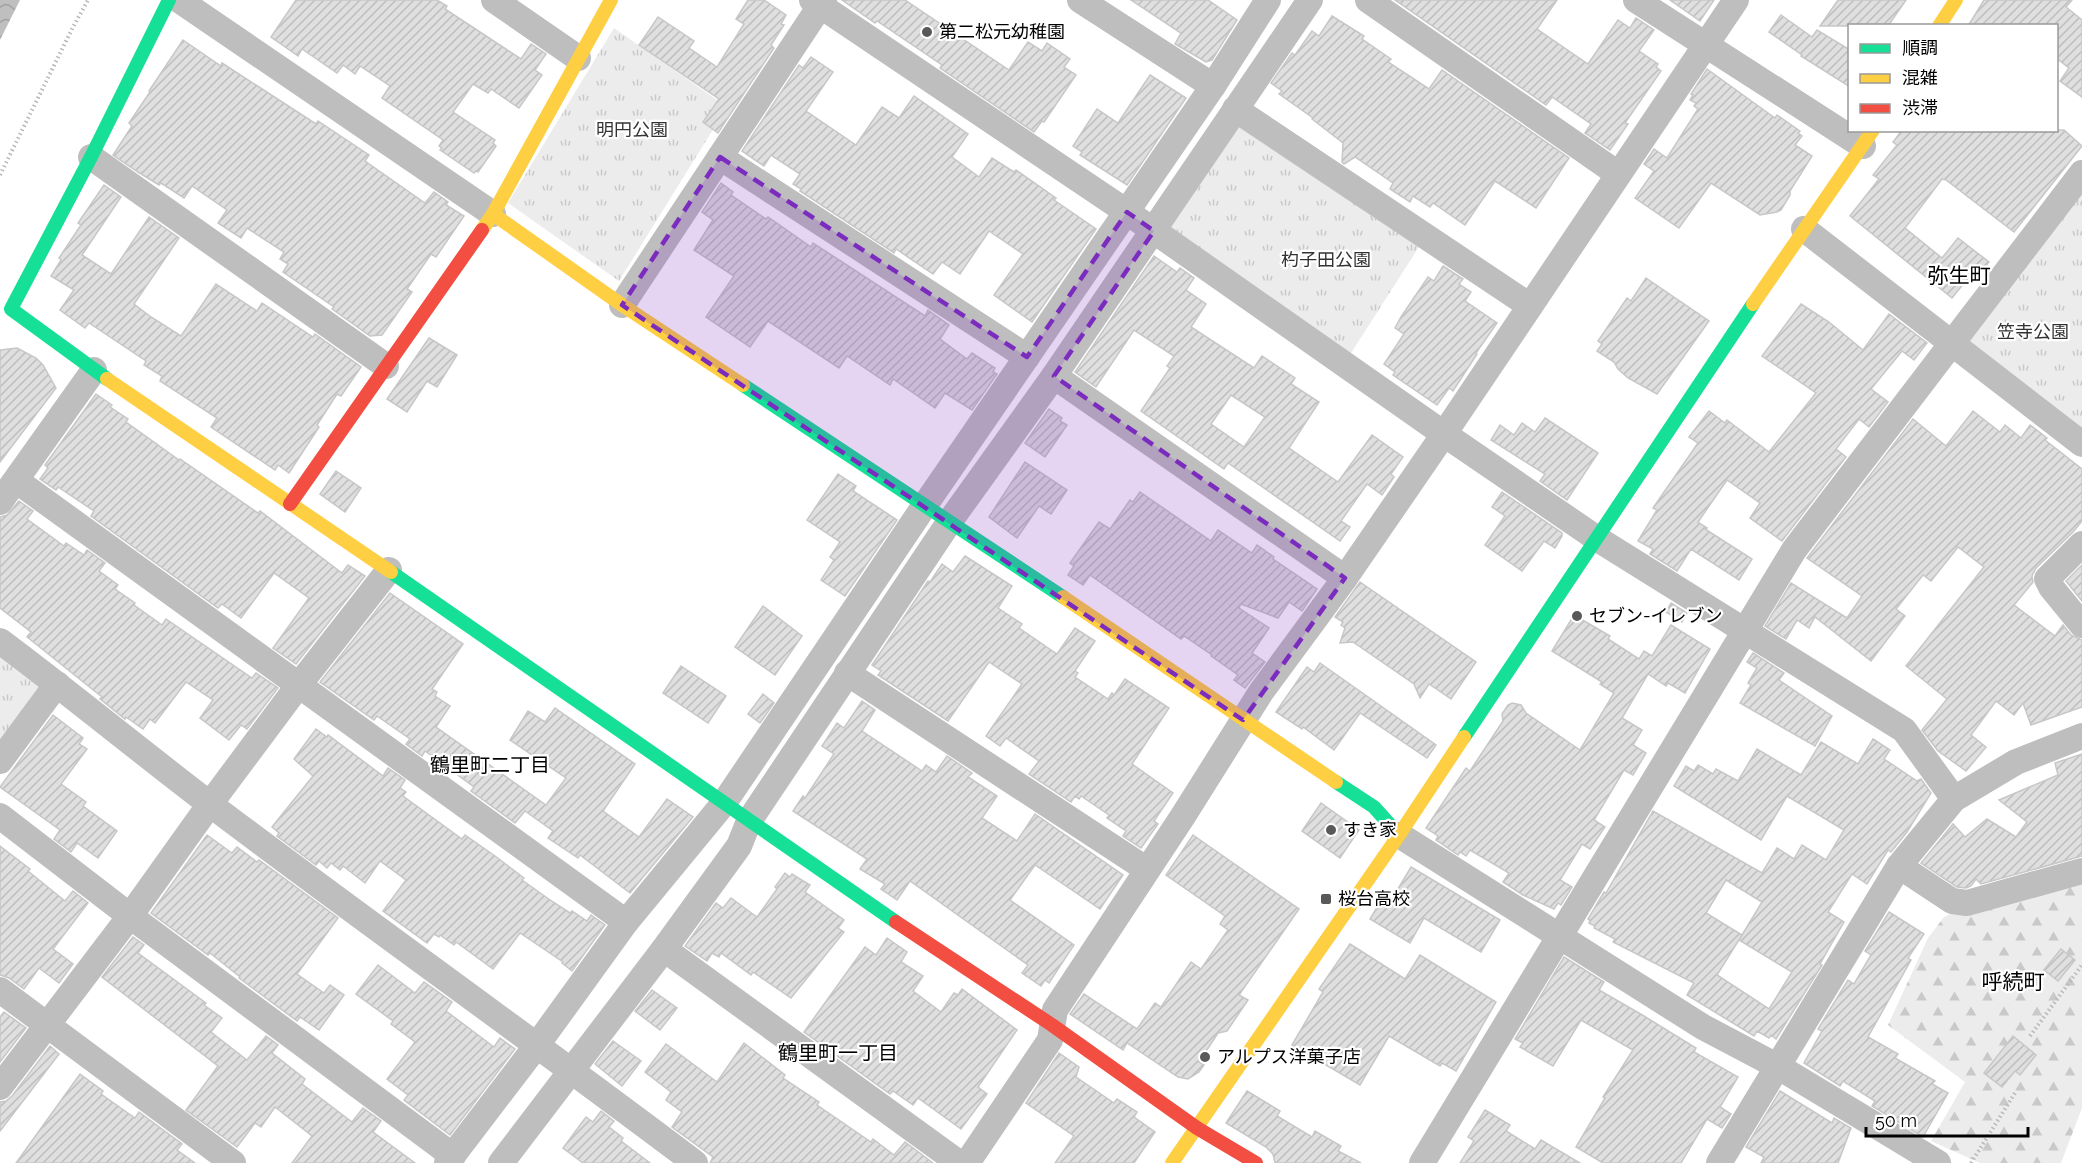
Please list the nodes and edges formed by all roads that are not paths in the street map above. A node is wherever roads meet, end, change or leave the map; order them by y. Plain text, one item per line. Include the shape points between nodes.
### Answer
1 (169, 0) edge
2 (179, 0) edge
3 (494, 0) edge
4 (611, 0) edge
5 (1080, 0) edge
6 (1268, 0) edge
7 (1310, 0) edge
8 (1368, 0) edge
9 (1636, 0) edge
10 (1736, 0) edge
11 (1956, 0) edge
12 (819, 2) edge
13 (1941, 24) edge
14 (1705, 46) junction
15 (578, 58) junction
16 (1213, 86) junction
17 (1235, 109) junction
18 (1848, 127) edge
19 (1868, 138) edge
20 (91, 157) junction
21 (720, 157) junction
22 (2082, 173) edge
23 (1618, 174) junction
24 (1127, 212) junction
25 (493, 214) junction
26 (1804, 229) junction
27 (1154, 231) junction
28 (622, 305) junction
29 (1530, 306) junction
30 (1952, 342) junction
31 (1027, 357) junction
32 (386, 366) junction
33 (94, 370) junction
34 (1054, 376) junction
35 (1444, 434) junction
36 (2082, 444) edge
37 (17, 481) junction
38 (0, 502) edge
39 (290, 504) junction
40 (925, 505) junction
41 (950, 521) junction
42 (1596, 538) junction
43 (2082, 544) edge
44 (389, 570) junction
45 (1345, 578) junction
46 (2082, 626) edge
47 (1745, 631) junction
48 (0, 641) edge
49 (847, 673) junction
50 (57, 684) junction
51 (298, 686) junction
52 (1243, 720) junction
53 (2082, 736) edge
54 (0, 761) edge
55 (1954, 799) junction
56 (724, 803) junction
57 (210, 804) junction
58 (0, 816) edge
59 (748, 821) junction
60 (1399, 836) junction
61 (1899, 866) junction
62 (1146, 869) junction
63 (2082, 871) edge
64 (130, 916) junction
65 (626, 922) junction
66 (1559, 936) junction
67 (664, 949) junction
68 (0, 990) edge
69 (1052, 1025) junction
70 (46, 1026) junction
71 (537, 1045) junction
72 (1777, 1066) junction
73 (573, 1070) junction
74 (0, 1087) edge
75 (1197, 1128) junction
76 (450, 1159) edge
77 (232, 1163) edge
78 (501, 1163) edge
79 (695, 1163) edge
80 (959, 1163) edge
81 (967, 1163) edge
82 (1172, 1163) edge
83 (1256, 1163) edge
84 (1422, 1163) edge
85 (1719, 1163) edge
86 (1938, 1163) edge

1 - 20 street
2 - 25 street
3 - 15 street
4 - 15 street
5 - 16 street
6 - 16 street
7 - 17 street
8 - 23 street
9 - 14 street
10 - 14 street
11 - 13 street
12 - 21 street
12 - 24 street
14 - 18 street
14 - 23 street
15 - 25 street
16 - 24 street
17 - 27 street
17 - 29 street
19 - 26 street
20 - 32 street
20 - 33 street via 11,309
21 - 28 street
21 - 31 street
22 - 30 street
23 - 29 street
24 - 27 street
24 - 31 street
25 - 28 street
25 - 32 street
26 - 30 street
26 - 42 street
27 - 34 street
27 - 35 street
28 - 40 street
29 - 35 street
30 - 36 street
30 - 47 street via 1794,550
31 - 40 street
32 - 39 street
33 - 37 street
33 - 39 street
34 - 41 street
34 - 45 street
35 - 42 street
35 - 45 street
37 - 38 street
37 - 51 street
39 - 44 street
40 - 41 street
40 - 56 street
41 - 49 street
41 - 52 street
42 - 47 street
42 - 60 street
43 - 46 street via 2047,579
44 - 51 street
44 - 56 street
45 - 52 street
47 - 55 street via 1904,730
47 - 66 street
48 - 50 street
49 - 59 street
49 - 62 street
50 - 54 street
50 - 57 street
51 - 57 street
51 - 65 street
52 - 60 street via 1374,807
52 - 62 street
53 - 55 street via 2016,762
55 - 61 street
56 - 59 street
56 - 65 street
57 - 64 street
57 - 71 street
58 - 64 street
59 - 67 street via 739,846
59 - 69 street
60 - 66 street
60 - 75 street
61 - 63 street via 1952,901 1966,903
61 - 72 street
62 - 69 street via 1055,1010
64 - 70 street
64 - 76 street
65 - 71 street
66 - 72 street via 1702,1027
66 - 84 street
67 - 73 street
67 - 80 street
68 - 70 street
69 - 75 street
69 - 81 street via 1050,1040
70 - 74 street
70 - 77 street
71 - 73 street
71 - 76 street
72 - 85 street
72 - 86 street
73 - 78 street
73 - 79 street
75 - 82 street
75 - 83 street

